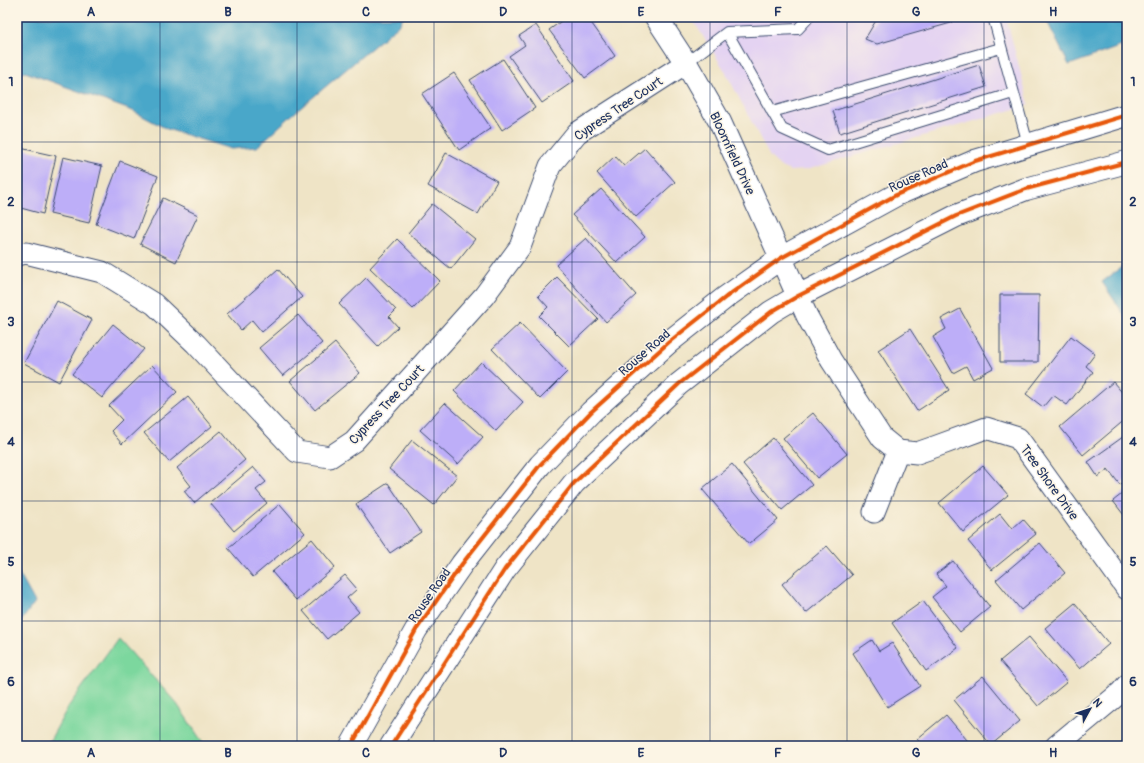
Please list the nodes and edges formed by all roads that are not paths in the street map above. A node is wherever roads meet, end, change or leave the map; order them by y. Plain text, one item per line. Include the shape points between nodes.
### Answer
1 (656, 17) edge
2 (809, 17) edge
3 (993, 17) edge
4 (727, 32) junction
5 (1001, 48) junction
6 (686, 62) junction
7 (1013, 93) junction
8 (772, 112) junction
9 (1127, 115) edge
10 (1028, 144) junction
11 (1127, 162) edge
12 (17, 255) edge
13 (781, 258) junction
14 (798, 296) junction
15 (898, 451) junction
16 (874, 512) dead end
17 (1127, 589) edge
18 (1127, 685) edge
19 (351, 746) edge
20 (391, 746) edge
21 (1056, 746) edge

1 - 6 street, Bloomfield Drive
2 - 4 lane via 798,29
3 - 5 lane
4 - 6 lane
4 - 8 lane
5 - 7 lane
5 - 8 lane
6 - 12 street, Cypress Tree Court via 577,133 550,166 520,247 484,296 354,441 330,457 297,452 196,344 154,304 102,272 26,253
6 - 13 street, Bloomfield Drive via 720,122
7 - 8 lane via 828,150 782,129
7 - 10 lane
9 - 10 street, Rouse Road
10 - 13 street, Rouse Road via 975,161 896,194
11 - 14 street via 1026,189 956,216
13 - 14 street, Bloomfield Drive
13 - 19 street, Rouse Road via 669,342 591,412 540,465 462,564 416,630
14 - 15 street via 831,360 882,438
14 - 20 street via 771,312 679,384 574,483 505,569
15 - 16 street
15 - 17 street, Tree Shore Drive via 917,452 986,428 1018,438
18 - 21 street

